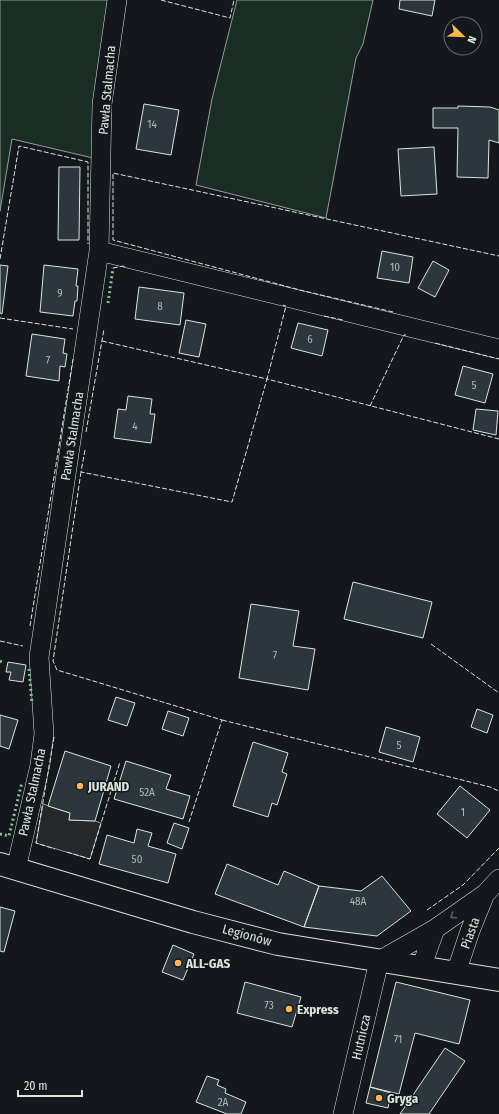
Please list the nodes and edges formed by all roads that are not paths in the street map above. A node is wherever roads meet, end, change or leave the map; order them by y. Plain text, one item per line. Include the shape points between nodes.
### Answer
1 (117, 0) edge
2 (99, 251) junction
3 (499, 348) edge
4 (8, 867) edge
5 (499, 879) edge
6 (485, 894) junction
7 (435, 929) junction
8 (379, 961) junction
9 (422, 968) junction
10 (456, 973) junction
11 (499, 980) edge
12 (343, 1114) edge

1 - 2 street, Pawła Stalmacha via 102,104
2 - 3 street
2 - 4 street, Pawła Stalmacha via 39,657 44,734 40,765
4 - 8 street, Legionów via 278,944
5 - 6 street, Piasta
6 -> 7 street, Piasta
6 - 10 street, Piasta
7 - 8 street, Piasta
7 - 9 street
8 - 9 street, Legionów
8 - 12 street, Hutnicza
9 - 10 street, Legionów
10 - 11 street, Legionów

